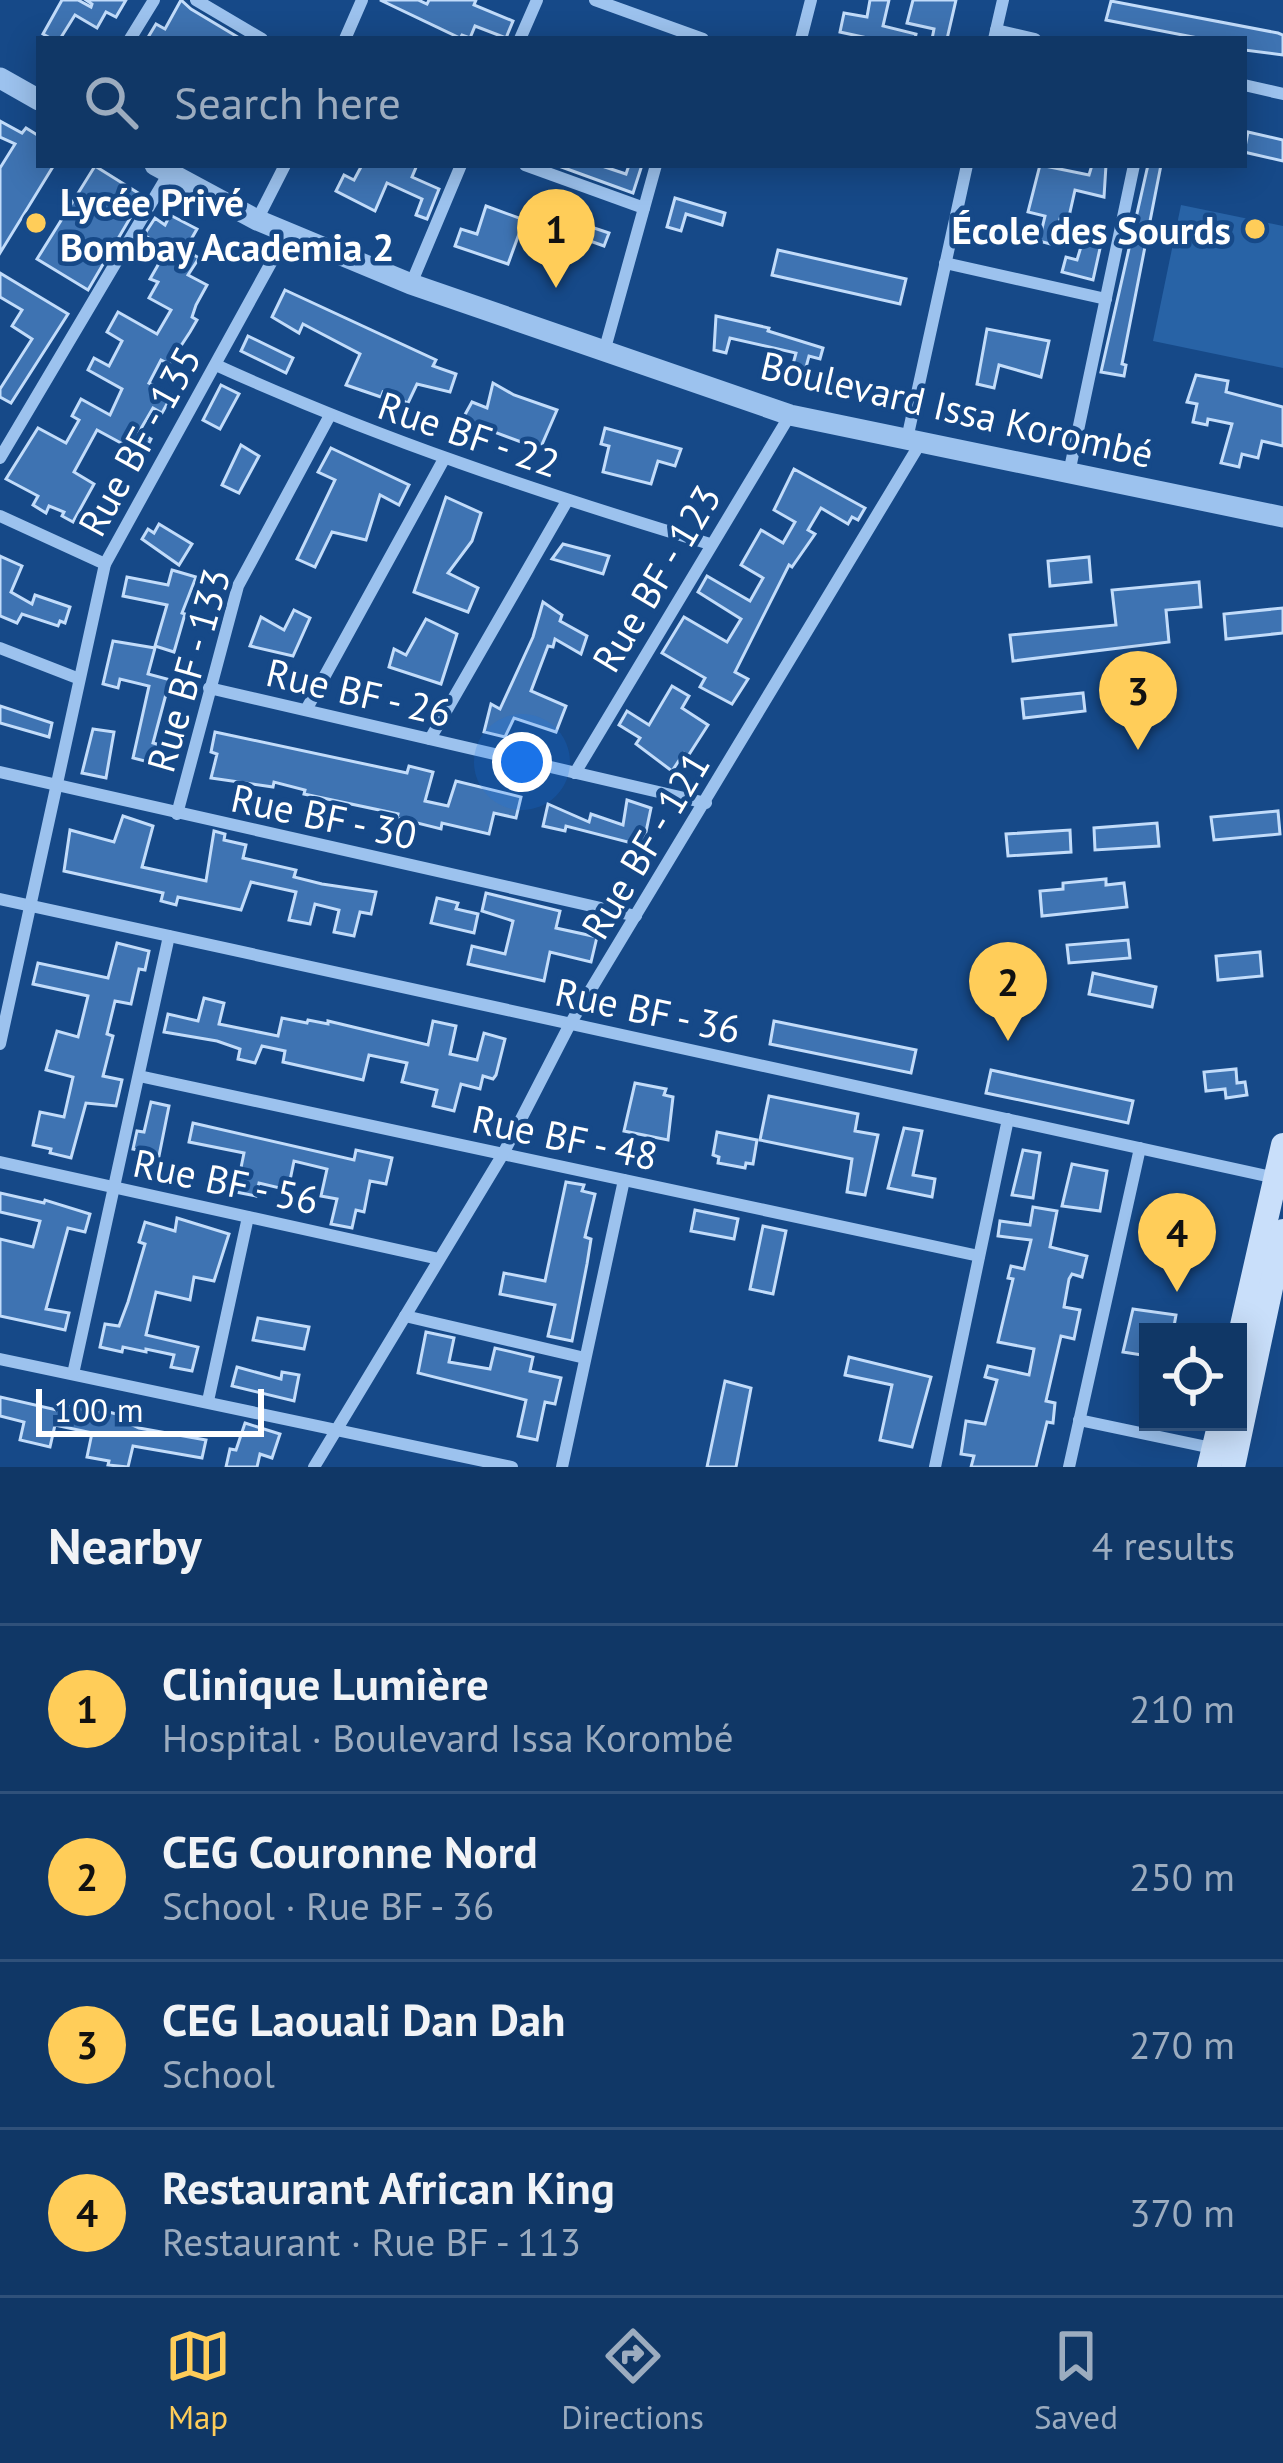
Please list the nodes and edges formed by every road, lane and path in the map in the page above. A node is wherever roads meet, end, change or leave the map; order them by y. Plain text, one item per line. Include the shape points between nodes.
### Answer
1 (154, 0) edge
2 (196, 0) edge
3 (362, 0) edge
4 (537, 0) edge
5 (595, 0) edge
6 (811, 0) edge
7 (1003, 0) edge
8 (995, 35) edge
9 (132, 36) edge
10 (257, 36) edge
11 (346, 36) edge
12 (521, 36) edge
13 (691, 36) edge
14 (802, 36) edge
15 (0, 78) edge
16 (1247, 86) edge
17 (1283, 94) edge
18 (36, 98) edge
19 (283, 168) edge
20 (459, 168) edge
21 (533, 168) edge
22 (655, 168) edge
23 (966, 168) edge
24 (1133, 168) edge
25 (162, 169) edge
26 (644, 208) junction
27 (257, 220) junction
28 (288, 232) junction
29 (945, 263) junction
30 (411, 284) junction
31 (1106, 299) junction
32 (604, 352) junction
33 (216, 364) junction
34 (790, 415) junction
35 (329, 417) junction
36 (914, 440) junction
37 (0, 458) edge
38 (444, 459) junction
39 (1070, 472) junction
40 (567, 501) junction
41 (0, 516) edge
42 (1283, 517) edge
43 (710, 544) junction
44 (105, 564) junction
45 (0, 649) edge
46 (77, 678) junction
47 (209, 688) junction
48 (306, 710) junction
49 (430, 739) junction
50 (0, 772) edge
51 (575, 773) junction
52 (54, 784) junction
53 (706, 803) junction
54 (177, 814) junction
55 (0, 899) edge
56 (28, 905) junction
57 (637, 916) junction
58 (170, 936) junction
59 (570, 1024) junction
60 (0, 1044) edge
61 (139, 1076) junction
62 (1008, 1119) junction
63 (1283, 1145) edge
64 (1140, 1148) junction
65 (502, 1154) junction
66 (0, 1162) edge
67 (1280, 1178) edge
68 (624, 1180) junction
69 (114, 1187) junction
70 (248, 1217) junction
71 (1283, 1231) edge
72 (979, 1256) junction
73 (439, 1259) junction
74 (405, 1316) junction
75 (1243, 1323) edge
76 (585, 1358) junction
77 (0, 1359) edge
78 (73, 1374) junction
79 (208, 1401) junction
80 (1079, 1420) junction
81 (333, 1429) junction
82 (1212, 1458) edge
83 (314, 1467) edge
84 (512, 1467) edge
85 (562, 1467) edge
86 (935, 1467) edge
87 (1070, 1467) edge
88 (1233, 1467) edge

1 - 9 street
2 - 10 street
3 - 11 street
4 - 12 street
5 - 13 street
6 - 14 street
7 - 8 street
15 - 18 street
16 - 17 street
19 - 27 street
20 - 30 street
21 - 26 street
22 - 26 street
23 - 29 street, Rue BF - 121
24 - 31 street
25 - 27 street, Boulevard Issa Korombé
25 - 37 street
26 - 32 street
27 - 28 street, Boulevard Issa Korombé
28 - 30 street, Boulevard Issa Korombé
28 - 33 street, Rue BF - 135
29 - 31 street
29 - 36 street, Rue BF - 121
30 - 32 street, Boulevard Issa Korombé
31 - 39 street
32 - 34 street, Boulevard Issa Korombé
33 - 35 street, Rue BF - 22
33 - 44 street, Rue BF - 135
34 - 36 street, Boulevard Issa Korombé
34 - 43 street, Rue BF - 123
35 - 38 street, Rue BF - 22
35 - 47 street, Rue BF - 133 via 238,586
36 - 39 street, Boulevard Issa Korombé
36 - 53 street, Rue BF - 121
38 - 40 street, Rue BF - 22
38 - 48 street
39 - 42 street, Boulevard Issa Korombé
40 - 43 street, Rue BF - 22
40 - 49 street
41 - 44 street
43 - 51 street, Rue BF - 123
44 - 46 street, Rue BF - 135
45 - 46 street
46 - 52 street, Rue BF - 135
47 - 48 street, Rue BF - 26
47 - 54 street, Rue BF - 133
48 - 49 street, Rue BF - 26
49 - 51 street, Rue BF - 26
50 - 52 street, Rue BF - 30
51 - 53 street, Rue BF - 26
52 - 54 street, Rue BF - 30
52 - 56 street, Rue BF - 135
53 - 57 street, Rue BF - 121
54 - 57 street, Rue BF - 30
55 - 56 street, Rue BF - 36
56 - 58 street, Rue BF - 36
56 - 60 street, Rue BF - 135
57 - 59 street, Rue BF - 121
58 - 59 street, Rue BF - 36
58 - 61 street
59 - 62 street, Rue BF - 36
59 - 65 street, Rue BF - 121
61 - 65 street, Rue BF - 48
61 - 69 street
62 - 64 street, Rue BF - 36
62 - 72 street
63 - 67 main road
64 - 67 street, Rue BF - 36
64 - 80 street
65 - 68 street, Rue BF - 48
65 - 73 street, Rue BF - 121
66 - 69 street, Rue BF - 56
67 - 75 main road
68 - 72 street, Rue BF - 48
68 - 76 street
69 - 70 street, Rue BF - 56
69 - 78 street
70 - 73 street, Rue BF - 56
70 - 79 street
71 - 88 main road
72 - 86 street
73 - 74 street, Rue BF - 121
74 - 76 street
74 - 81 street, Rue BF - 121
76 - 85 street
77 - 78 street
78 - 79 street
79 - 81 street
80 - 82 street
80 - 87 street
81 - 83 street, Rue BF - 121
81 - 84 street

